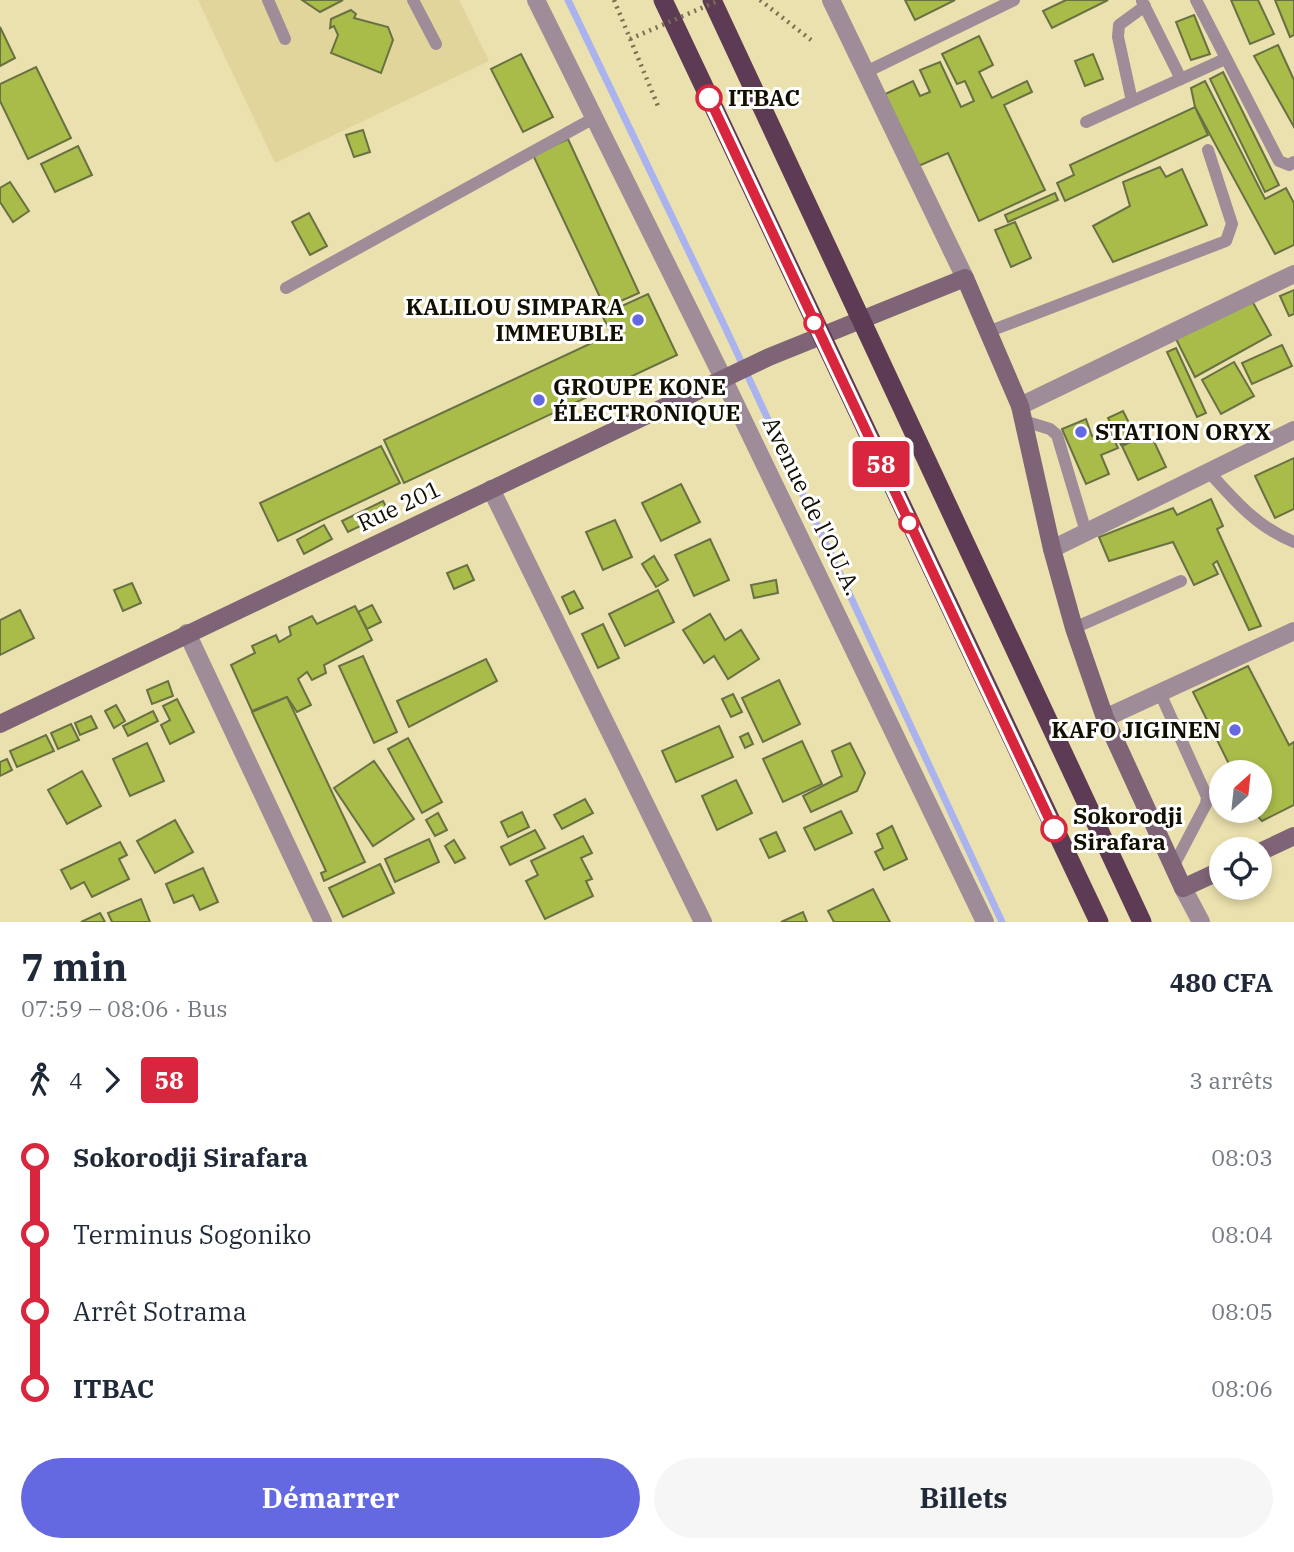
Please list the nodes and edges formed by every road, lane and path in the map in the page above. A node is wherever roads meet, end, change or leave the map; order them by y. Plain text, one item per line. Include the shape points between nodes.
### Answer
1 (268, 0) edge
2 (413, 0) edge
3 (536, 0) edge
4 (614, 0) edge
5 (663, 0) edge
6 (712, 0) edge
7 (720, 0) edge
8 (760, 0) edge
9 (831, 0) edge
10 (1014, 0) edge
11 (1196, 0) edge
12 (1143, 3) edge
13 (285, 39) dead end
14 (630, 39) junction
15 (811, 40) dead end
16 (436, 44) dead end
17 (1225, 59) junction
18 (866, 72) junction
19 (1181, 79) junction
20 (1132, 102) junction
21 (658, 106) dead end
22 (594, 118) junction
23 (1086, 122) dead end
24 (1208, 150) dead end
25 (1294, 162) edge
26 (1294, 274) edge
27 (965, 278) junction
28 (286, 288) dead end
29 (860, 318) junction
30 (990, 331) junction
31 (819, 334) junction
32 (723, 379) junction
33 (1022, 414) junction
34 (1294, 430) edge
35 (1208, 471) junction
36 (491, 489) junction
37 (1086, 532) junction
38 (1294, 542) edge
39 (1052, 549) junction
40 (1181, 580) dead end
41 (1074, 628) junction
42 (1294, 631) edge
43 (187, 633) junction
44 (1160, 693) junction
45 (1105, 718) junction
46 (0, 724) edge
47 (1294, 836) edge
48 (1272, 846) edge
49 (1173, 867) junction
50 (1209, 876) edge
51 (1183, 888) junction
52 (323, 922) edge
53 (702, 922) edge
54 (985, 922) edge
55 (1099, 922) edge
56 (1142, 922) edge
57 (1201, 922) edge

1 - 13 lane
2 - 16 lane
3 - 22 street, Avenue de l'O.U.A.
4 - 14 path
5 - 31 highway
6 - 29 highway
7 - 14 path, bridge
8 - 15 path
9 - 18 street
10 - 18 lane
11 - 17 lane
12 - 19 lane
12 - 20 lane via 1119,25
14 - 21 path
17 - 19 lane
17 - 25 lane via 1279,161
18 - 27 street
19 - 20 lane
20 - 23 lane
22 - 28 lane
22 - 32 street, Avenue de l'O.U.A.
24 - 30 lane via 1232,224 1226,241
26 - 33 street
27 - 29 main road, Rue 201
27 - 30 main road
29 - 31 main road, Rue 201
29 - 56 highway
30 - 33 main road
31 - 32 main road, Rue 201
31 - 55 highway
32 - 36 main road, Rue 201
32 - 54 street, Avenue de l'O.U.A.
33 - 37 lane via 1057,435
33 - 39 main road
34 - 35 street
35 - 37 street
35 - 38 lane via 1244,512
36 - 43 main road, Rue 201
36 - 53 street
37 - 39 street
39 - 41 main road
40 - 41 lane
41 - 45 main road
42 - 44 street
43 - 46 main road, Rue 201
43 - 52 street
44 - 45 street
44 - 49 lane via 1207,797
45 - 49 main road
47 - 48 main road
49 - 51 main road
50 - 51 main road
51 - 57 street

